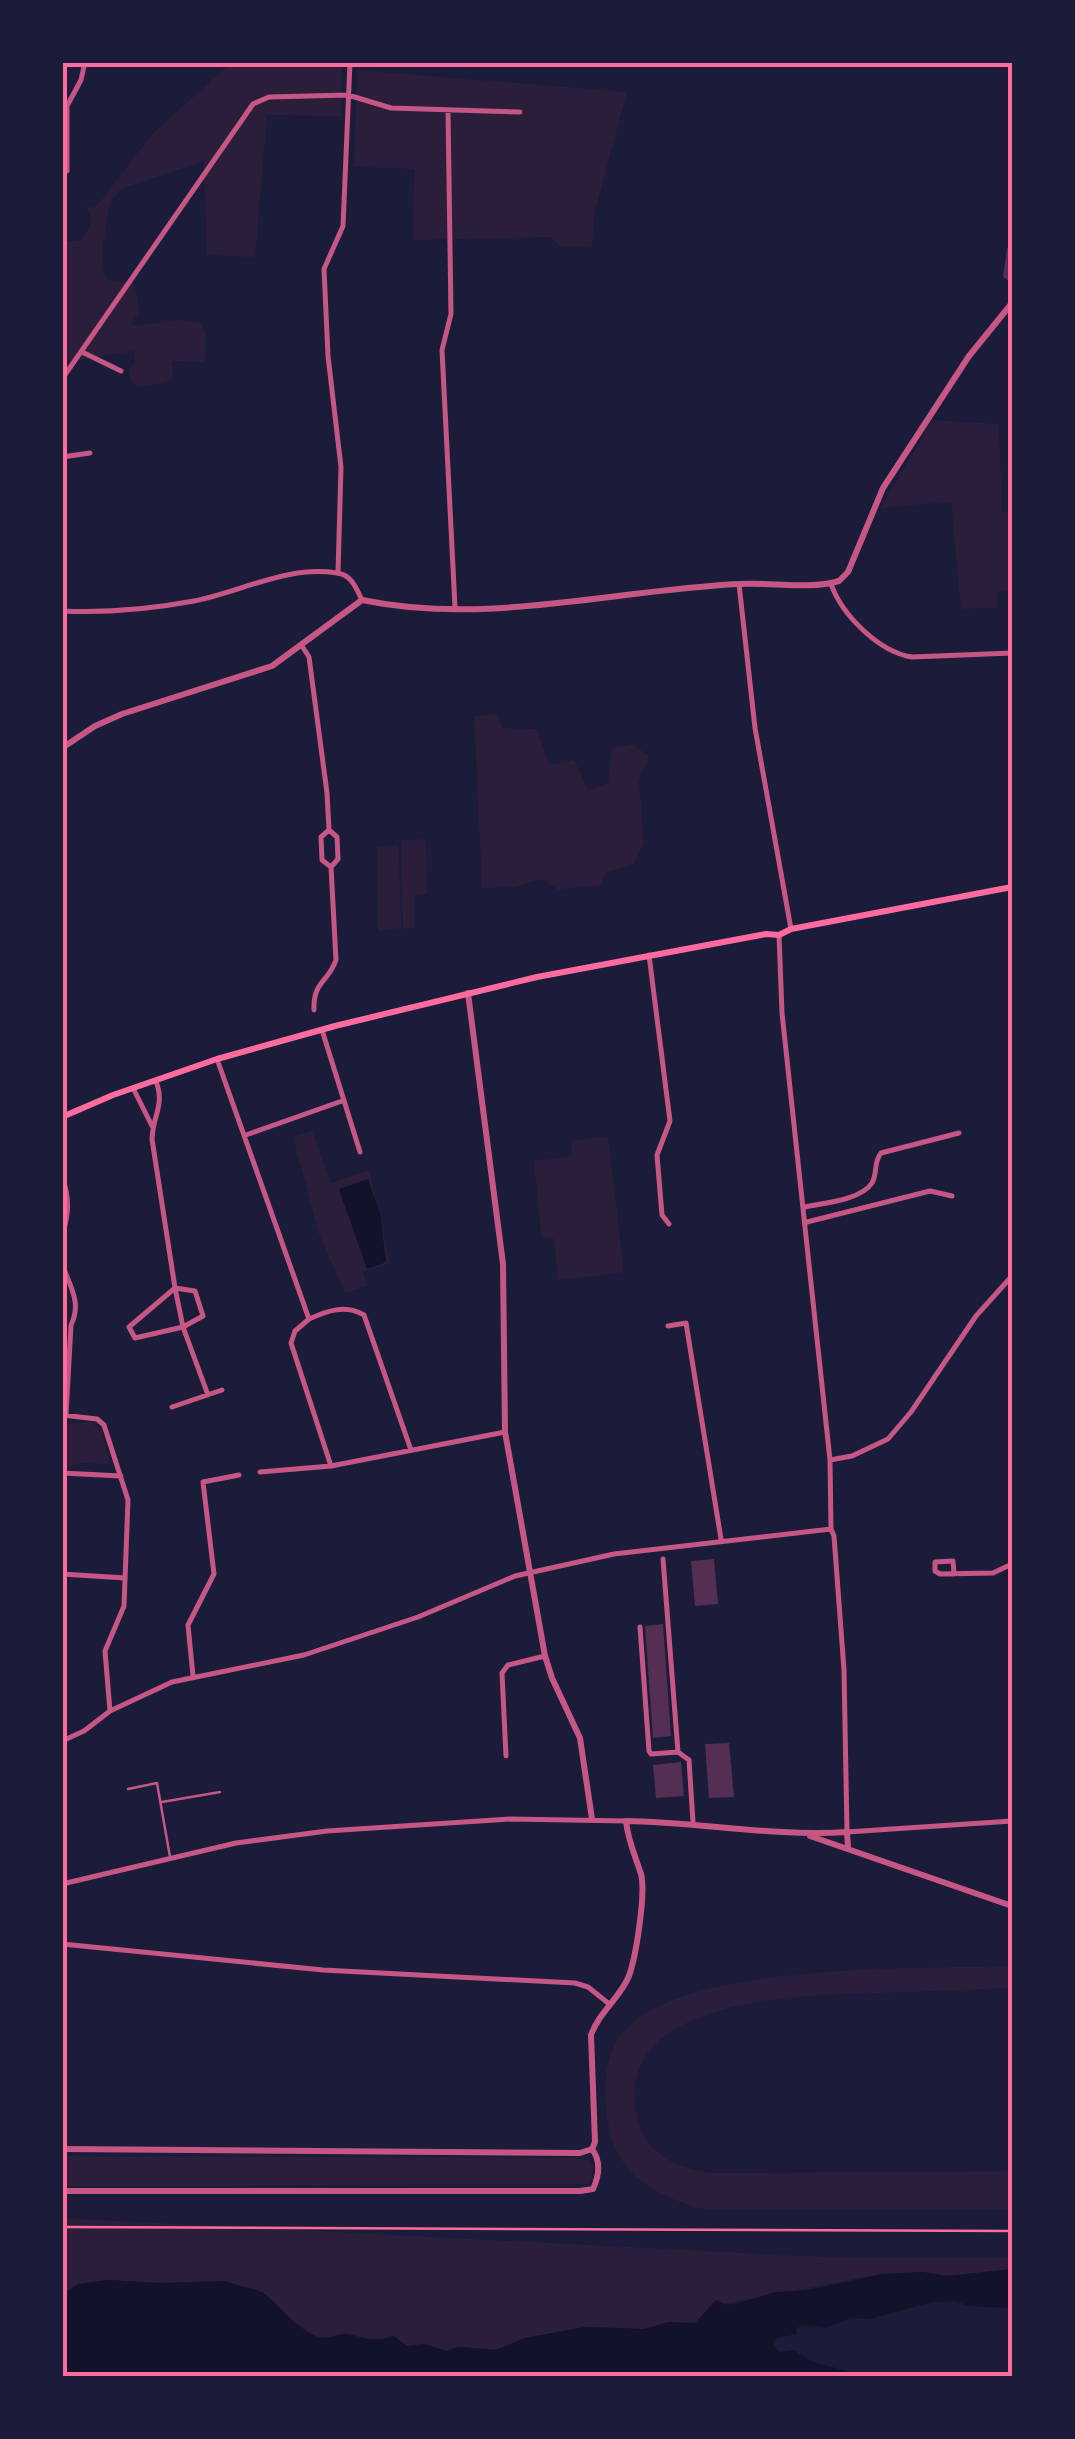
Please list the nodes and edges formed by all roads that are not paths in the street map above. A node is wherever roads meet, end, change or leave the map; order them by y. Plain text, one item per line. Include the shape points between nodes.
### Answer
1 (85, 62) edge
2 (350, 62) edge
3 (348, 96) junction
4 (65, 106) edge
5 (448, 110) junction
6 (520, 112) dead end
7 (62, 172) edge
8 (1012, 303) edge
9 (82, 352) junction
10 (121, 371) dead end
11 (62, 379) edge
12 (90, 453) dead end
13 (62, 457) edge
14 (338, 572) junction
15 (739, 584) junction
16 (832, 584) junction
17 (362, 600) junction
18 (455, 608) junction
19 (62, 611) edge
20 (302, 646) junction
21 (1012, 653) edge
22 (62, 748) edge
23 (328, 830) junction
24 (330, 867) junction
25 (1012, 887) edge
26 (791, 929) junction
27 (779, 935) junction
28 (649, 955) junction
29 (468, 993) junction
30 (314, 1010) dead end
31 (322, 1030) junction
32 (218, 1059) junction
33 (156, 1081) junction
34 (133, 1088) junction
35 (344, 1101) junction
36 (62, 1116) edge
37 (152, 1126) junction
38 (959, 1133) dead end
39 (246, 1135) junction
40 (360, 1152) dead end
41 (62, 1176) edge
42 (952, 1196) dead end
43 (805, 1207) junction
44 (807, 1222) junction
45 (669, 1224) dead end
46 (62, 1236) edge
47 (62, 1264) edge
48 (1012, 1276) edge
49 (175, 1288) junction
50 (308, 1319) junction
51 (668, 1326) dead end
52 (184, 1327) junction
53 (222, 1390) dead end
54 (208, 1395) junction
55 (172, 1407) dead end
56 (64, 1415) edge
57 (505, 1432) junction
58 (411, 1450) junction
59 (830, 1460) junction
60 (331, 1466) junction
61 (260, 1472) dead end
62 (62, 1473) edge
63 (239, 1475) dead end
64 (120, 1476) junction
65 (192, 1490) dead end
66 (204, 1490) junction
67 (831, 1530) junction
68 (721, 1540) junction
69 (663, 1558) dead end
70 (1012, 1564) edge
71 (532, 1572) junction
72 (62, 1574) edge
73 (954, 1574) junction
74 (125, 1578) junction
75 (640, 1627) dead end
76 (545, 1656) junction
77 (192, 1676) junction
78 (110, 1712) junction
79 (62, 1742) edge
80 (678, 1752) junction
81 (506, 1756) dead end
82 (128, 1790) dead end
83 (220, 1792) dead end
84 (161, 1803) junction
85 (592, 1819) junction
86 (626, 1821) junction
87 (693, 1822) junction
88 (1012, 1822) edge
89 (799, 1832) junction
90 (846, 1832) junction
91 (848, 1847) junction
92 (170, 1859) junction
93 (62, 1884) edge
94 (1012, 1906) edge
95 (62, 1944) edge
96 (608, 2003) junction
97 (62, 2149) edge
98 (592, 2149) junction
99 (62, 2191) edge

1 - 4 street
2 - 3 street
3 - 5 street via 391,108
3 - 9 street via 270,97 254,104
3 - 14 street via 344,226 324,269 342,467
4 - 7 street
5 - 6 street
5 - 18 street via 451,314 442,350
8 - 16 street via 883,488 848,572
9 - 10 street
9 - 11 street
12 - 13 street
14 - 17 street via 353,581
14 - 19 street via 262,580 197,601
15 - 16 street
15 - 18 street via 518,609
15 - 26 street via 755,728
16 - 21 street via 876,642 896,653
17 - 18 street
17 - 20 street
20 - 22 street via 266,670 122,714
20 - 23 street via 309,658
23 - 24 street via 321,837 322,860
23 - 24 street via 337,837 338,859
24 - 30 street via 336,960 315,989
25 - 26 main road
26 - 27 main road
27 - 28 main road
27 - 43 street
28 - 29 main road
28 - 45 street via 670,1121 656,1151 662,1215
29 - 31 main road
29 - 57 street via 504,1264
31 - 32 main road
31 - 35 street
32 - 33 main road
32 - 39 street
33 - 34 main road
33 - 37 street via 162,1097
34 - 36 main road
34 - 37 street
35 - 39 street
35 - 40 street
37 - 49 street
38 - 43 street via 880,1153 862,1192
39 - 50 street
41 - 46 street via 70,1216
42 - 44 street via 930,1191
43 - 44 street
44 - 59 street
47 - 56 street via 77,1303
48 - 59 street via 888,1438
49 - 52 street
49 - 52 street via 195,1290 203,1316
49 - 52 street via 128,1327 134,1338
50 - 58 street via 340,1309 364,1316
50 - 60 street via 291,1342
51 - 68 street via 686,1323
52 - 54 street
53 - 54 street
54 - 55 street
56 - 64 street via 104,1425
57 - 58 street
57 - 71 street
58 - 60 street
59 - 67 street
60 - 61 street
62 - 64 street
63 - 66 street via 202,1482
64 - 74 street via 128,1500
65 - 66 street
66 - 77 street via 214,1574 188,1626
67 - 68 street
67 - 90 street via 844,1670
68 - 71 street
69 - 80 street
70 - 73 street via 993,1573
71 - 76 street
71 - 77 street via 304,1655
72 - 74 street
73 - 73 street via 935,1571 935,1562 954,1560
74 - 78 street via 124,1606 105,1651
75 - 80 street via 648,1751
76 - 81 street via 502,1673
76 - 85 street via 580,1738
77 - 78 street
78 - 79 street
80 - 87 street via 689,1760
82 - 84 lane via 158,1784
83 - 84 lane
84 - 92 lane
85 - 86 street
85 - 92 street via 328,1831
86 - 87 street
86 - 96 street via 642,1877 640,1906 629,1975
87 - 89 street
88 - 90 street
89 - 90 street
89 - 91 street
90 - 91 street
91 - 94 street
92 - 93 street
95 - 96 street via 323,1970 575,1983
96 - 98 street via 591,2036
97 - 98 street
98 - 99 street via 597,2180 593,2189 580,2191

